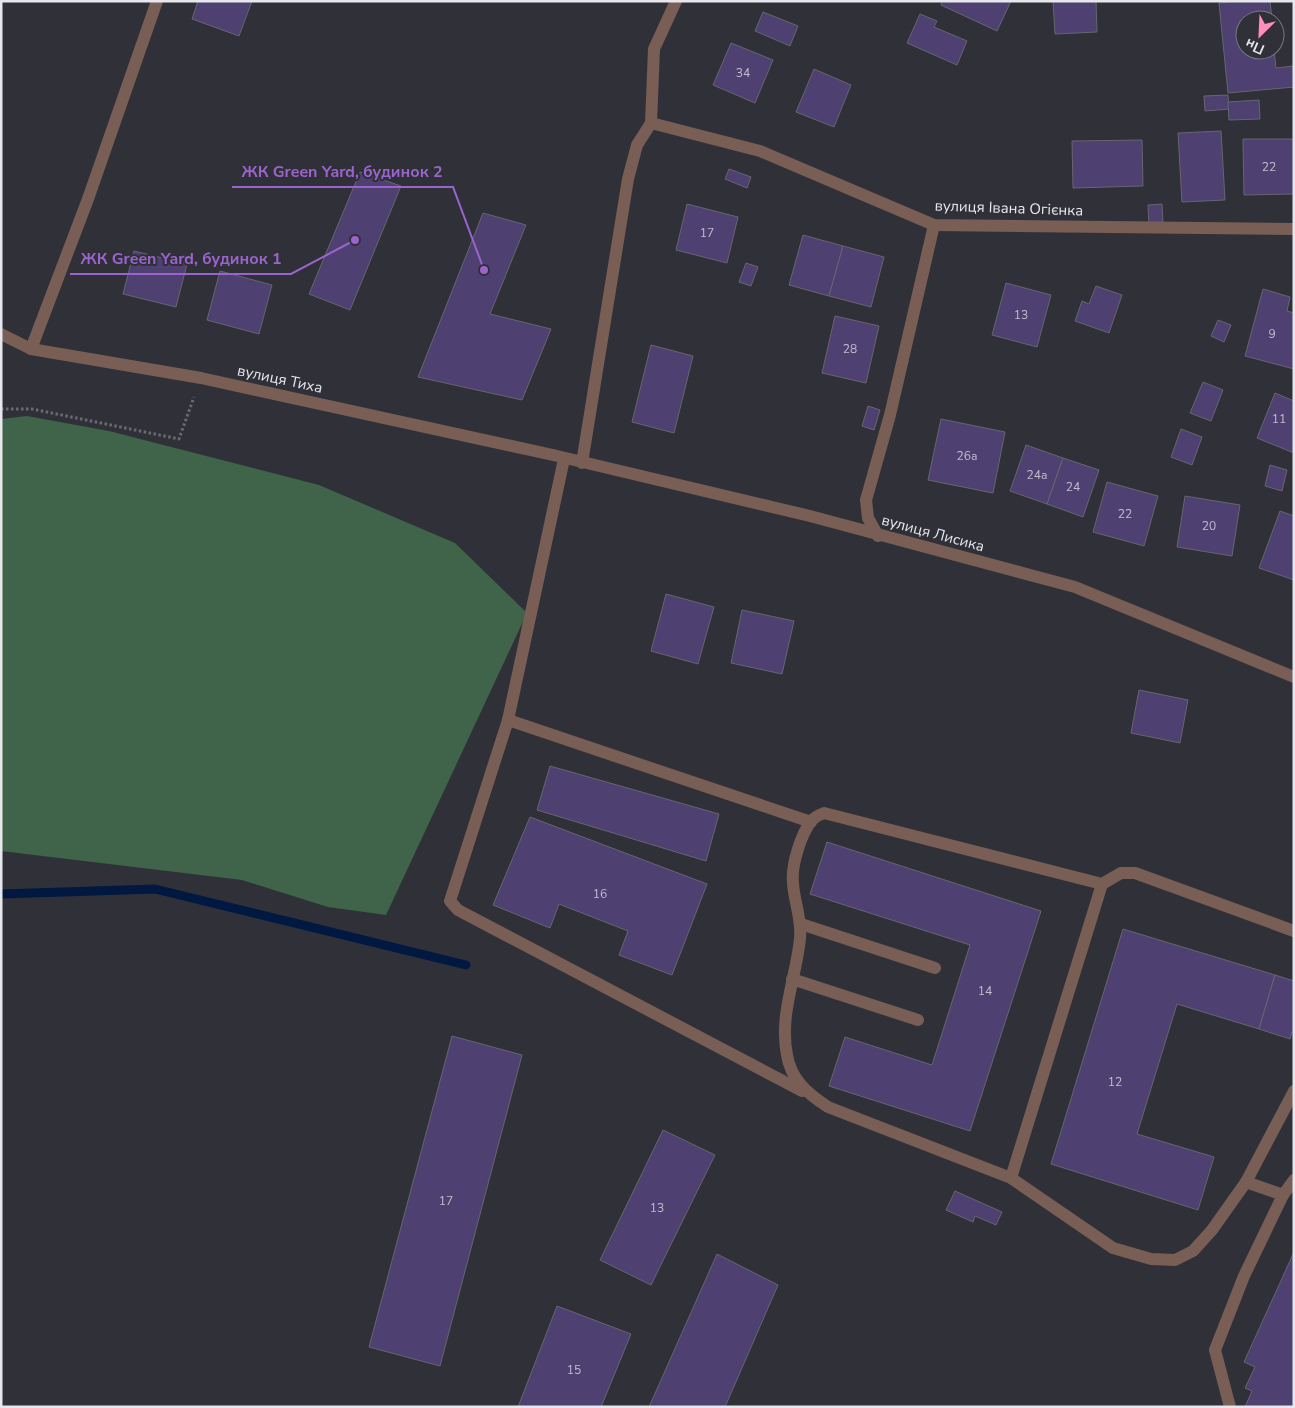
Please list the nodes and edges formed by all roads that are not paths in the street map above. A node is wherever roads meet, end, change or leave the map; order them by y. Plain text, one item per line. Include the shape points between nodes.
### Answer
1 (157, 1) edge
2 (676, 1) edge
3 (650, 123) junction
4 (934, 225) junction
5 (1294, 229) edge
6 (1, 334) edge
7 (32, 349) junction
8 (558, 457) junction
9 (582, 463) junction
10 (878, 536) junction
11 (1294, 677) edge
12 (508, 720) junction
13 (811, 822) junction
14 (1102, 884) junction
15 (801, 924) junction
16 (1294, 931) edge
17 (935, 968) dead end
18 (792, 979) junction
19 (918, 1020) dead end
20 (1294, 1091) edge
21 (809, 1094) junction
22 (1011, 1178) junction
23 (1294, 1180) edge
24 (1246, 1182) junction
25 (1283, 1195) junction
26 (1230, 1407) edge

1 - 7 street
2 - 3 street via 654,49
3 - 4 street, вулиця Івана Огієнка via 760,151
3 - 9 street via 637,145 628,179
4 - 5 street, вулиця Івана Огієнка
4 - 10 street via 890,415 866,500 868,518
6 - 7 street, вулиця Тиха
7 - 8 street, вулиця Тиха via 201,378
8 - 9 street, вулиця Лисика
8 - 12 street
9 - 10 street, вулиця Лисика via 810,516
10 - 11 street, вулиця Лисика via 1075,587
12 - 13 street
12 - 21 street via 451,895 453,906
13 - 14 street via 824,813
13 - 15 street via 800,848 793,881
14 - 16 street via 1121,873 1135,873
14 - 22 street
15 - 17 street
15 - 18 street
18 - 19 street
18 - 21 street via 786,1016 787,1057 795,1078
20 - 24 street
21 - 22 street via 828,1107
22 - 24 street via 1113,1248 1151,1259 1175,1260 1193,1251
23 - 25 street
24 - 25 street
25 - 26 street via 1244,1276 1215,1350

